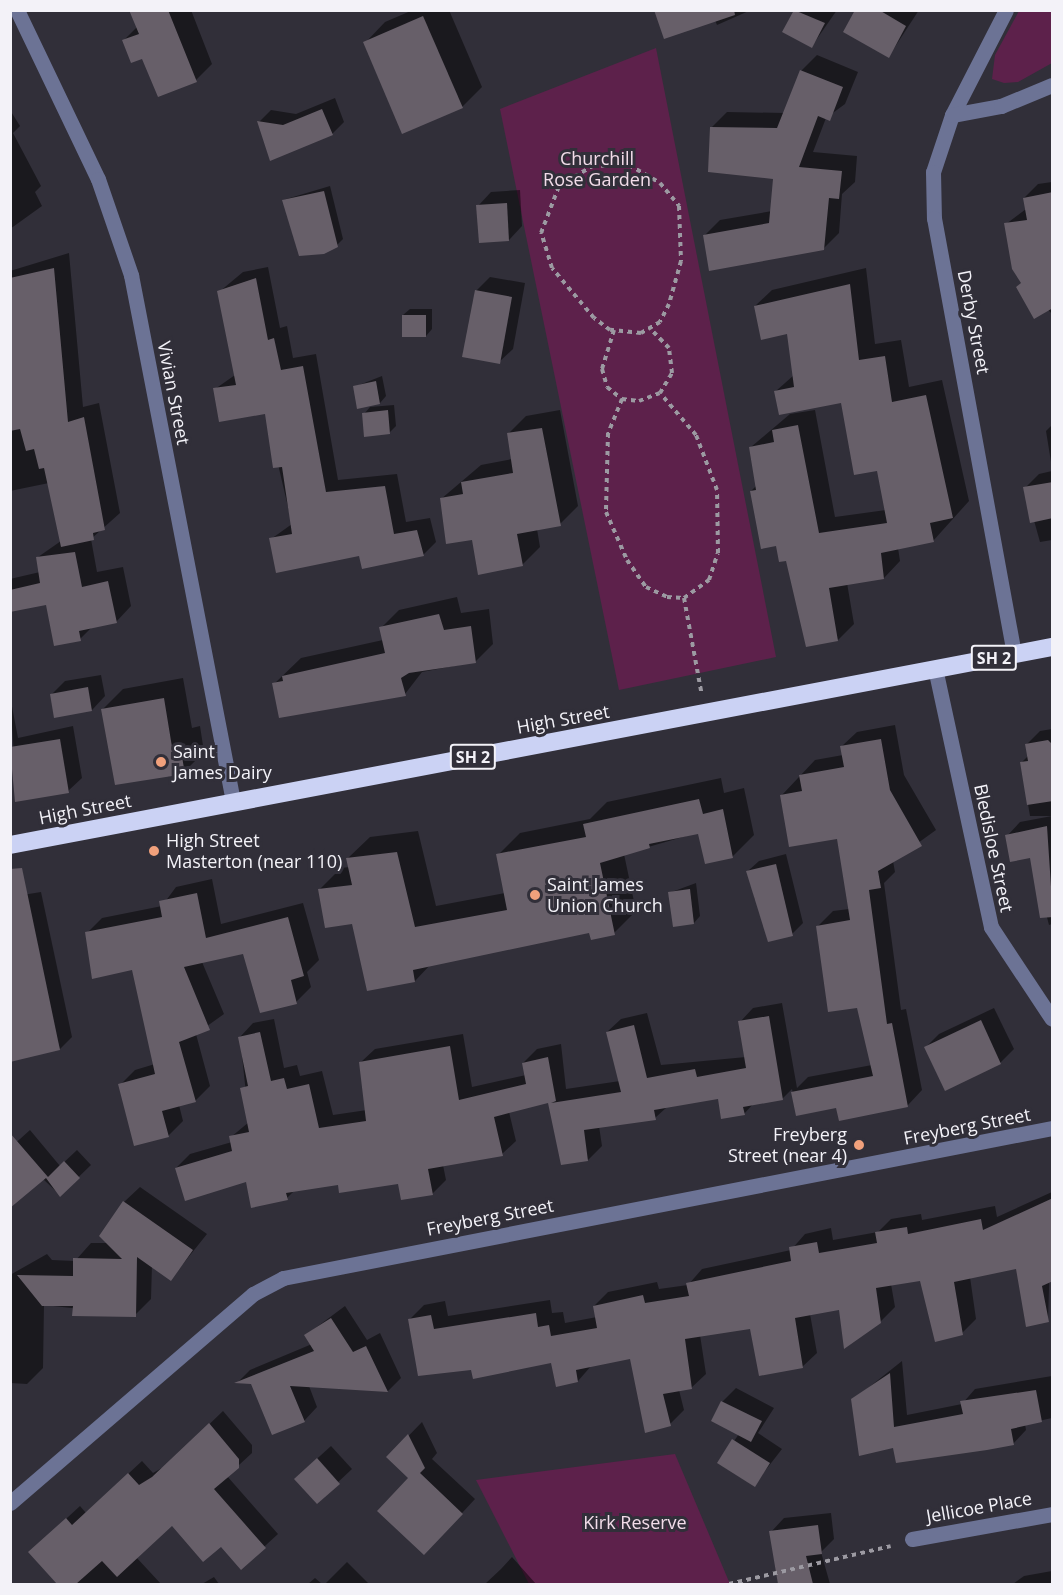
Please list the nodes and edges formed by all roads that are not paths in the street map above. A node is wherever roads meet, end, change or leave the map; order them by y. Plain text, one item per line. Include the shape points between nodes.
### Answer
1 (17, 10) edge
2 (1006, 10) edge
3 (1053, 85) edge
4 (952, 115) junction
5 (1053, 647) edge
6 (1014, 654) junction
7 (935, 668) junction
8 (233, 801) junction
9 (10, 845) edge
10 (1053, 1019) edge
11 (1053, 1128) edge
12 (10, 1503) edge
13 (1053, 1514) edge
14 (912, 1539) road end

1 - 8 street, Vivian Street via 120,236
2 - 4 street, Derby Street
3 - 4 street via 1001,106
4 - 6 street, Derby Street via 933,172 934,218
5 - 6 highway, High Street / SH 2
6 - 7 highway, High Street / SH 2
7 - 8 highway, High Street / SH 2
7 - 10 street, Bledisloe Street via 991,927
8 - 9 highway, High Street / SH 2
11 - 12 street, Freyberg Street via 283,1278 253,1294
13 - 14 street, Jellicoe Place

